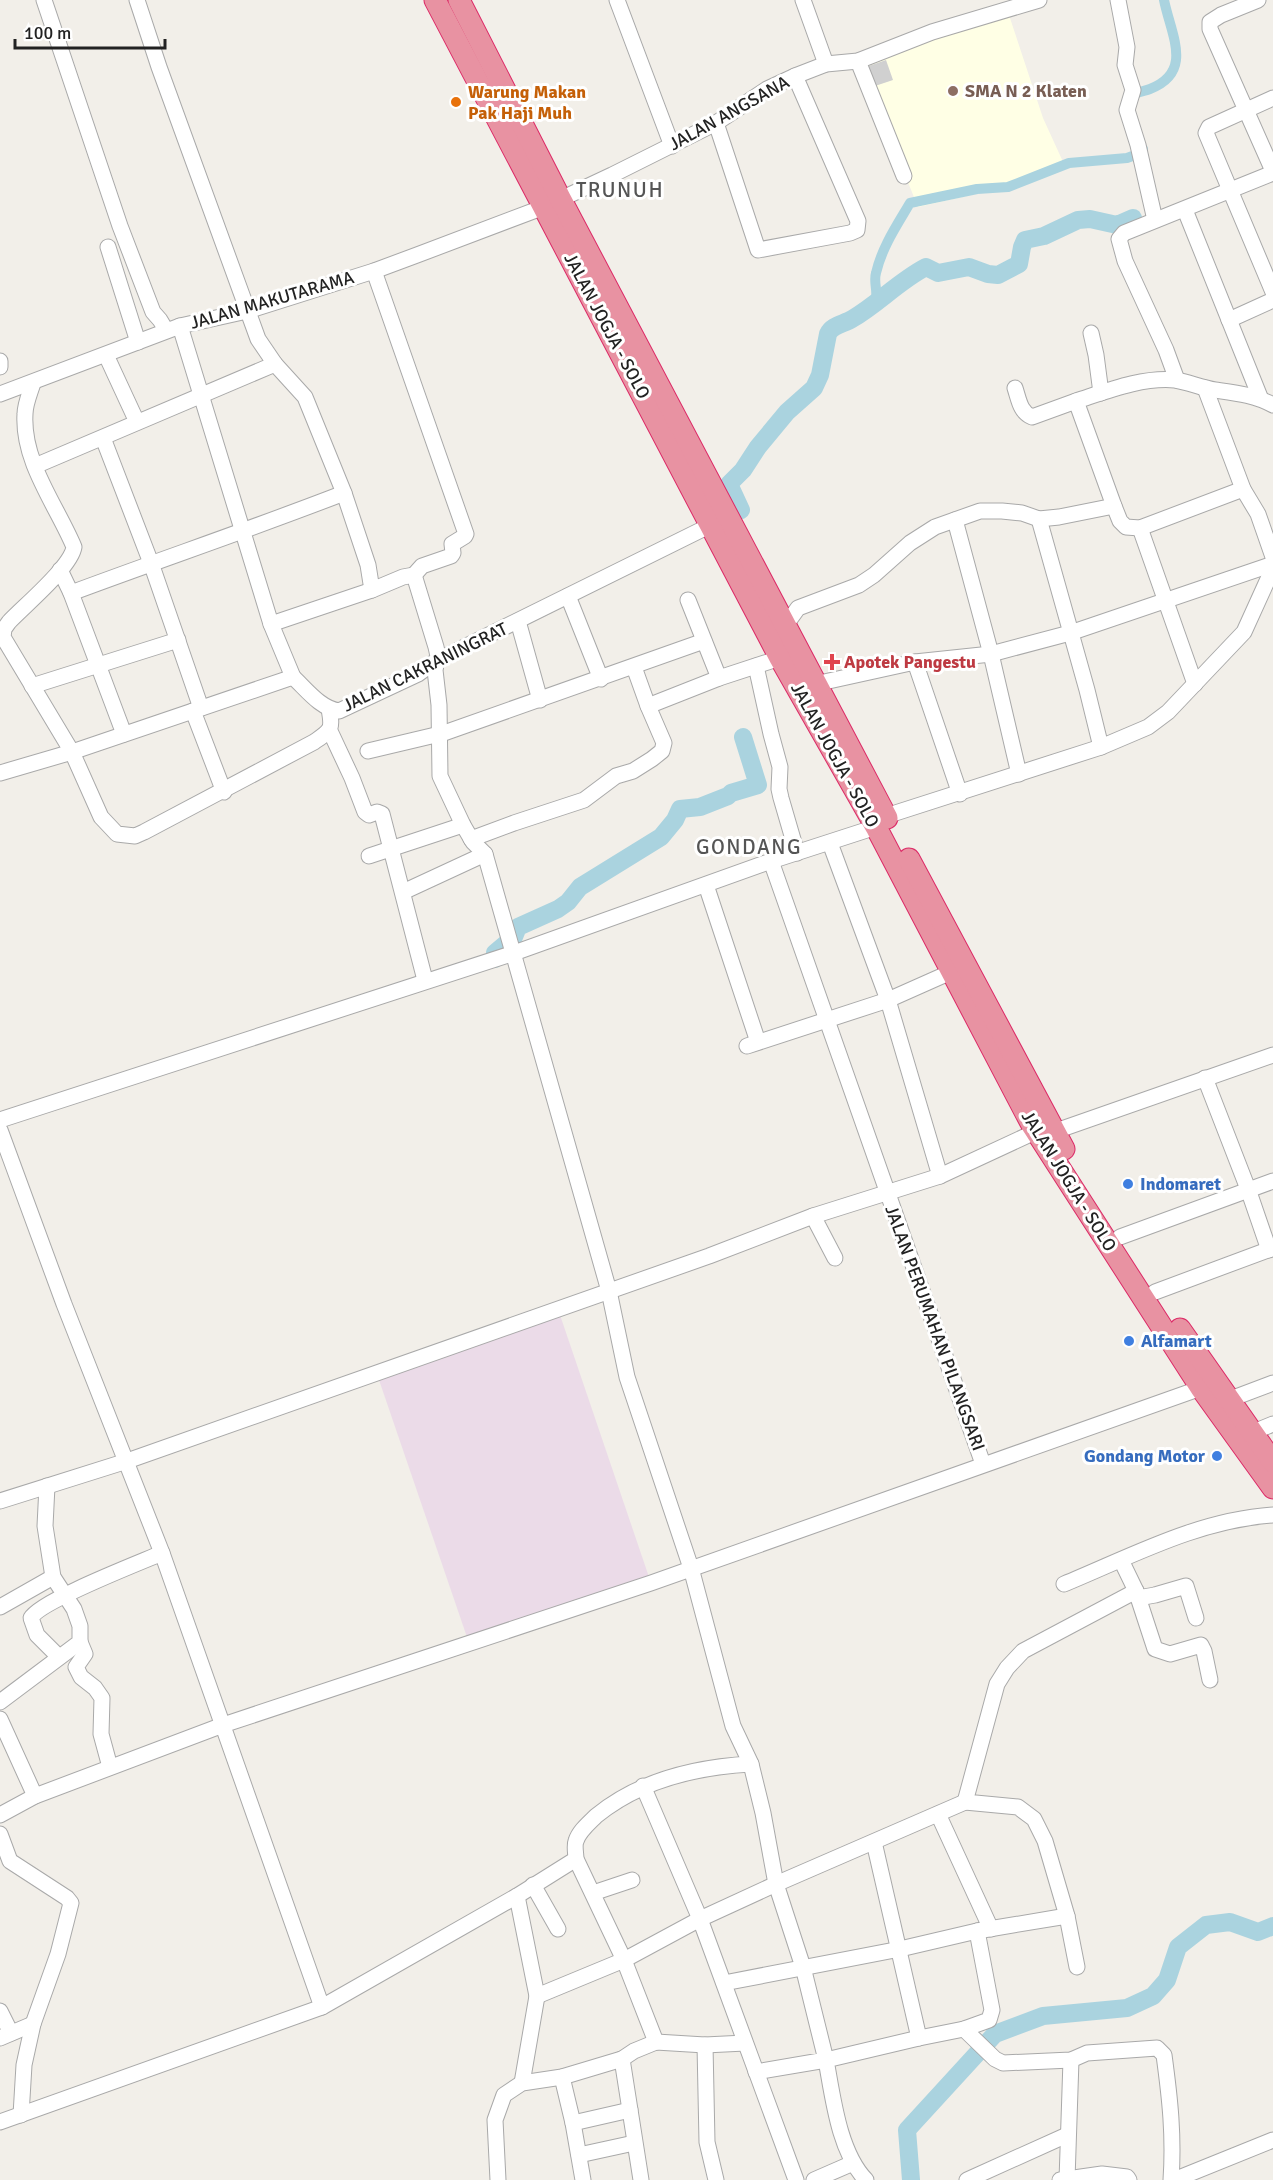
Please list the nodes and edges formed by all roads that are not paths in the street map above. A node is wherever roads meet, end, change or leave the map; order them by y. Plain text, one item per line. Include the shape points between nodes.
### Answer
1 (44, 0) edge
2 (137, 0) edge
3 (435, 0) edge
4 (459, 0) edge
5 (617, 0) edge
6 (803, 0) edge
7 (1039, 0) edge
8 (1118, 0) edge
9 (1258, 0) edge
10 (858, 61) junction
11 (826, 64) junction
12 (795, 76) junction
13 (1273, 98) edge
14 (1247, 109) junction
15 (716, 123) junction
16 (672, 146) junction
17 (1273, 172) edge
18 (904, 176) dead end
19 (1231, 190) junction
20 (552, 202) junction
21 (1185, 210) junction
22 (1155, 220) junction
23 (108, 247) dead end
24 (374, 272) junction
25 (1273, 292) edge
26 (1273, 300) edge
27 (247, 311) junction
28 (1229, 320) junction
29 (173, 328) junction
30 (1090, 333) dead end
31 (138, 342) junction
32 (106, 355) junction
33 (0, 361) edge
34 (275, 364) junction
35 (0, 367) edge
36 (1177, 380) junction
37 (33, 383) junction
38 (1015, 388) dead end
39 (1205, 388) junction
40 (1101, 393) junction
41 (0, 394) edge
42 (202, 395) junction
43 (1076, 401) junction
44 (1267, 401) edge
45 (138, 422) junction
46 (103, 438) junction
47 (35, 466) junction
48 (1243, 489) junction
49 (344, 493) junction
50 (1114, 506) junction
51 (1039, 519) junction
52 (955, 520) junction
53 (711, 525) junction
54 (1140, 528) junction
55 (244, 531) junction
56 (1273, 557) edge
57 (151, 563) junction
58 (1273, 566) edge
59 (60, 570) junction
60 (414, 575) junction
61 (372, 590) junction
62 (71, 593) junction
63 (568, 596) junction
64 (688, 600) dead end
65 (1164, 601) junction
66 (518, 621) junction
67 (271, 624) junction
68 (777, 632) junction
69 (1070, 633) junction
70 (178, 640) junction
71 (704, 641) junction
72 (990, 654) junction
73 (780, 658) junction
74 (436, 661) junction
75 (915, 662) junction
76 (756, 666) junction
77 (99, 667) junction
78 (634, 667) junction
79 (293, 677) junction
80 (719, 678) junction
81 (601, 679) junction
82 (815, 684) junction
83 (1195, 684) junction
84 (32, 686) junction
85 (540, 700) junction
86 (648, 706) junction
87 (197, 709) junction
88 (329, 709) junction
89 (330, 730) junction
90 (124, 734) junction
91 (439, 735) junction
92 (1101, 747) junction
93 (369, 751) dead end
94 (72, 752) junction
95 (1, 768) edge
96 (1019, 774) junction
97 (224, 792) junction
98 (960, 794) junction
99 (881, 822) junction
100 (463, 825) junction
101 (471, 839) junction
102 (830, 843) junction
103 (391, 849) junction
104 (797, 853) junction
105 (485, 854) junction
106 (369, 856) dead end
107 (771, 861) junction
108 (706, 885) junction
109 (403, 892) junction
110 (514, 953) junction
111 (951, 972) junction
112 (425, 980) junction
113 (888, 1000) junction
114 (828, 1019) junction
115 (1273, 1055) edge
116 (1205, 1078) junction
117 (0, 1120) edge
118 (0, 1130) edge
119 (1045, 1132) junction
120 (940, 1176) junction
121 (1273, 1180) edge
122 (1248, 1189) junction
123 (886, 1191) junction
124 (813, 1216) junction
125 (1120, 1237) junction
126 (1271, 1249) edge
127 (835, 1258) dead end
128 (609, 1291) junction
129 (1155, 1292) junction
130 (1273, 1383) edge
131 (1201, 1388) junction
132 (1228, 1400) junction
133 (1273, 1424) edge
134 (1251, 1433) junction
135 (127, 1461) junction
136 (1273, 1462) edge
137 (983, 1464) junction
138 (47, 1486) junction
139 (1273, 1488) edge
140 (0, 1501) edge
141 (1273, 1515) edge
142 (162, 1553) junction
143 (1121, 1560) junction
144 (691, 1568) junction
145 (53, 1577) junction
146 (1064, 1584) dead end
147 (1137, 1594) junction
148 (65, 1595) junction
149 (0, 1607) edge
150 (1196, 1618) dead end
151 (80, 1642) junction
152 (60, 1657) junction
153 (1210, 1680) dead end
154 (0, 1702) edge
155 (0, 1719) edge
156 (223, 1725) junction
157 (751, 1764) junction
158 (110, 1767) junction
159 (643, 1786) junction
160 (35, 1796) junction
161 (966, 1802) junction
162 (938, 1814) junction
163 (0, 1815) edge
164 (0, 1834) edge
165 (874, 1842) junction
166 (576, 1859) junction
167 (5, 1864) edge
168 (632, 1880) dead end
169 (776, 1884) junction
170 (533, 1885) junction
171 (593, 1893) junction
172 (517, 1896) junction
173 (1067, 1916) junction
174 (700, 1919) junction
175 (558, 1929) dead end
176 (984, 1930) junction
177 (900, 1949) junction
178 (624, 1960) junction
179 (803, 1967) junction
180 (1077, 1967) dead end
181 (724, 1983) junction
182 (537, 1996) junction
183 (322, 2007) junction
184 (0, 2011) edge
185 (33, 2024) junction
186 (968, 2033) junction
187 (5, 2036) edge
188 (919, 2038) junction
189 (656, 2042) junction
190 (745, 2043) junction
191 (705, 2045) junction
192 (622, 2059) junction
193 (826, 2060) junction
194 (1071, 2060) junction
195 (756, 2072) junction
196 (562, 2077) junction
197 (522, 2083) junction
198 (630, 2110) junction
199 (21, 2115) junction
200 (0, 2122) edge
201 (573, 2123) junction
202 (1067, 2135) junction
203 (1273, 2140) edge
204 (634, 2144) junction
205 (579, 2155) junction
206 (853, 2163) junction
207 (1065, 2179) edge
208 (498, 2180) edge
209 (583, 2180) edge
210 (641, 2180) edge
211 (716, 2180) edge
212 (796, 2180) edge
213 (814, 2180) edge
214 (866, 2180) edge
215 (967, 2180) edge
216 (1129, 2180) edge
217 (1172, 2180) edge

1 - 29 street via 153,312
2 - 27 street
3 - 20 highway, JALAN JOGJA - SOLO
4 - 20 highway, JALAN JOGJA - SOLO
5 - 16 street
6 - 11 street
7 - 10 street, JALAN ANGSANA via 932,32
8 - 22 street via 1127,47 1125,65 1134,90 1127,110
9 - 14 street via 1210,22 1212,37
10 - 11 street, JALAN ANGSANA
10 - 18 street
11 - 12 street, JALAN ANGSANA
12 - 15 street, JALAN ANGSANA via 767,89
12 - 15 street via 858,221 857,230 757,249
13 - 14 street
14 - 17 street
14 - 19 street via 1209,127 1206,133
15 - 16 street, JALAN ANGSANA
16 - 20 street, JALAN ANGSANA
17 - 19 street
19 - 21 street
19 - 25 street
20 - 24 street, JALAN MAKUTARAMA
20 - 53 highway, JALAN JOGJA - SOLO
20 - 68 highway, JALAN JOGJA - SOLO
21 - 22 street
21 - 28 street
22 - 36 street via 1119,239
23 - 31 street
24 - 27 street, JALAN MAKUTARAMA
24 - 60 street via 466,534 452,544 451,556 422,566
26 - 28 street
27 - 29 street, JALAN MAKUTARAMA
27 - 34 street via 258,339
28 - 44 street
29 - 31 street, JALAN MAKUTARAMA
29 - 42 street
30 - 40 street
31 - 32 street, JALAN MAKUTARAMA
32 - 37 street, JALAN MAKUTARAMA
32 - 45 street
33 - 35 street
34 - 42 street
34 - 49 street via 305,397
36 - 39 street
36 - 40 street via 1151,381
37 - 41 street, JALAN MAKUTARAMA
37 - 47 street via 25,429
38 - 43 street via 1021,409 1032,417
39 - 44 street
39 - 48 street
40 - 43 street
42 - 45 street
42 - 55 street
43 - 50 street
45 - 46 street
46 - 47 street
46 - 57 street
47 - 59 street via 74,548
48 - 54 street
48 - 56 street via 1258,514
49 - 55 street
49 - 61 street
50 - 51 street
50 - 54 street via 1126,527
51 - 52 street via 1022,513 980,511
51 - 69 street
52 - 68 street via 910,543 859,585 798,608
52 - 72 street
53 - 63 street, JALAN CAKRANINGRAT
53 - 68 highway, JALAN JOGJA - SOLO
54 - 65 street
55 - 57 street
55 - 67 street
57 - 62 street
57 - 70 street
58 - 65 street
58 - 83 street via 1244,632
59 - 62 street
59 - 84 street via 4,629 3,637
60 - 61 street
60 - 74 street via 438,652
61 - 67 street
62 - 77 street
63 - 66 street, JALAN CAKRANINGRAT
63 - 81 street
64 - 71 street
65 - 69 street
65 - 83 street
66 - 74 street, JALAN CAKRANINGRAT
66 - 85 street
67 - 79 street
68 - 73 highway, JALAN JOGJA - SOLO
68 - 82 highway, JALAN JOGJA - SOLO
69 - 72 street
69 - 92 street
70 - 77 street
70 - 87 street
71 - 78 street
71 - 80 street
72 - 75 street
72 - 96 street
73 - 76 street
73 - 99 highway, JALAN JOGJA - SOLO
74 - 88 street, JALAN CAKRANINGRAT via 362,701 339,711
74 - 91 street
75 - 82 street
75 - 98 street
76 - 80 street
76 - 104 street via 780,766 779,789
77 - 84 street
77 - 90 street
78 - 81 street
78 - 86 street
79 - 87 street
79 - 88 street, JALAN CAKRANINGRAT
80 - 86 street
81 - 85 street
82 - 99 highway, JALAN JOGJA - SOLO
83 - 92 street via 1148,727
84 - 94 street
85 - 91 street
86 - 101 street via 664,743 662,751 652,759 616,776 584,800
87 - 90 street
87 - 97 street
88 - 89 street
89 - 97 street
89 - 103 street via 365,812 382,814
90 - 94 street
91 - 93 street
91 - 100 street via 440,776
92 - 96 street
94 - 95 street
94 - 97 street via 101,817 117,834 135,836
96 - 98 street
98 - 99 street
99 - 102 street
99 - 111 highway, JALAN JOGJA - SOLO
99 - 119 highway, JALAN JOGJA - SOLO
100 - 101 street
100 - 103 street
101 - 105 street
102 - 104 street
102 - 113 street
103 - 106 street
103 - 109 street
104 - 107 street
105 - 109 street
105 - 110 street
107 - 108 street
107 - 114 street, JALAN PERUMAHAN PILANGSARI
108 - 110 street
108 - 114 street via 753,1044
109 - 112 street
110 - 112 street
110 - 128 street
111 - 113 street
111 - 119 highway, JALAN JOGJA - SOLO
112 - 117 street
113 - 114 street
113 - 120 street
114 - 123 street, JALAN PERUMAHAN PILANGSARI
115 - 116 street
116 - 119 street
116 - 122 street
118 - 135 street
119 - 120 street
119 - 125 highway, JALAN JOGJA - SOLO
119 - 131 highway, JALAN JOGJA - SOLO
120 - 123 street
121 - 122 street
122 - 125 street
122 - 126 street
123 - 124 street
123 - 137 street, JALAN PERUMAHAN PILANGSARI
124 - 127 street
124 - 128 street
125 - 129 highway, JALAN JOGJA - SOLO
126 - 129 street
128 - 135 street
128 - 144 street via 627,1377
129 - 132 highway, JALAN JOGJA - SOLO
130 - 132 street
131 - 137 street
131 - 139 highway, JALAN JOGJA - SOLO
132 - 134 highway, JALAN JOGJA - SOLO
133 - 134 street
134 - 136 highway, JALAN JOGJA - SOLO
135 - 138 street
135 - 142 street
137 - 144 street
138 - 140 street
138 - 145 street via 45,1526
141 - 143 street via 1199,1529
142 - 148 street
142 - 156 street
143 - 146 street
143 - 147 street
144 - 156 street
144 - 157 street via 733,1726
145 - 148 street
145 - 149 street
147 - 150 street via 1156,1595 1185,1585
147 - 153 street via 1155,1649 1170,1654 1201,1645
147 - 161 street via 1023,1651 1006,1668 997,1684
148 - 151 street via 80,1626
148 - 152 street via 31,1617 37,1635
151 - 152 street
151 - 158 street via 85,1654 76,1667 102,1698 101,1734
152 - 154 street
155 - 160 street
156 - 158 street
156 - 183 street
157 - 159 street via 690,1771
157 - 169 street
158 - 160 street
159 - 166 street via 586,1825 575,1841
159 - 174 street
160 - 163 street
161 - 162 street
161 - 173 street via 1018,1807 1034,1819 1045,1841
162 - 165 street
162 - 176 street
164 - 167 street
165 - 169 street
165 - 177 street
166 - 170 street
166 - 171 street
167 - 185 street via 71,1903
168 - 171 street
169 - 174 street
169 - 179 street
170 - 172 street
170 - 175 street
171 - 178 street
172 - 182 street
172 - 183 street
173 - 176 street
173 - 180 street
174 - 178 street
174 - 181 street
176 - 177 street
176 - 186 street via 992,2010 989,2020
177 - 179 street
177 - 188 street
178 - 182 street
178 - 189 street
179 - 181 street
179 - 193 street
181 - 190 street
182 - 197 street
183 - 199 street
184 - 187 street
185 - 187 street
185 - 199 street via 24,2065
186 - 188 street
186 - 194 street via 1003,2062
188 - 193 street
189 - 191 street
189 - 192 street
190 - 191 street
190 - 195 street
191 - 211 street via 707,2142
192 - 196 street
192 - 198 street
193 - 195 street
193 - 206 street via 839,2124
194 - 202 street
194 - 217 street via 1087,2053 1161,2050 1172,2112
195 - 212 street
196 - 197 street
196 - 201 street
197 - 208 street via 504,2095 495,2120
198 - 201 street
198 - 204 street
199 - 200 street
201 - 205 street
202 - 207 street
202 - 215 street
203 - 217 street
204 - 205 street
204 - 210 street
205 - 209 street
206 - 213 street
206 - 214 street
207 - 216 street via 1102,2174

